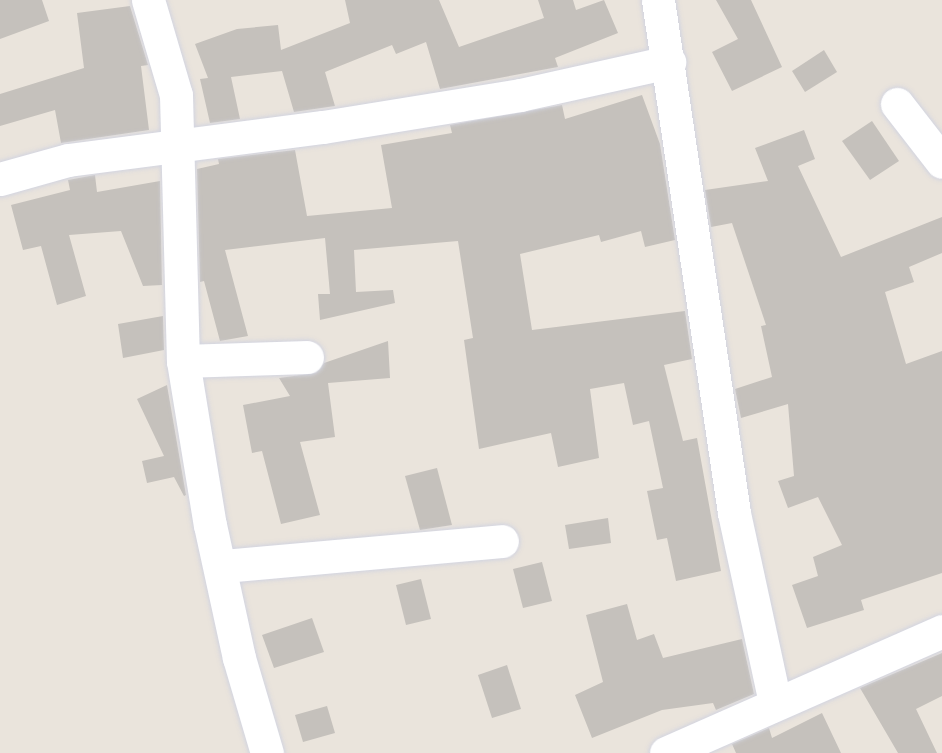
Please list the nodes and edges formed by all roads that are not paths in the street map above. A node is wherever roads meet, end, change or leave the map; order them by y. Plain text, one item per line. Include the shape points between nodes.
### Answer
1 (148, 0) edge
2 (658, 0) edge
3 (669, 62) junction
4 (897, 104) dead end
5 (179, 144) junction
6 (942, 162) edge
7 (0, 179) edge
8 (307, 357) dead end
9 (183, 361) junction
10 (502, 541) dead end
11 (223, 566) junction
12 (942, 631) edge
13 (775, 703) junction
14 (267, 753) edge
15 (666, 753) edge

1 - 5 street via 176,95
2 - 3 street
3 - 5 street via 474,102 323,127
3 - 13 street via 734,513
4 - 6 street
5 - 7 street via 68,160
5 - 9 street
8 - 9 street
9 - 11 street via 210,525
10 - 11 street
11 - 14 street via 239,658
12 - 13 street
13 - 15 street

